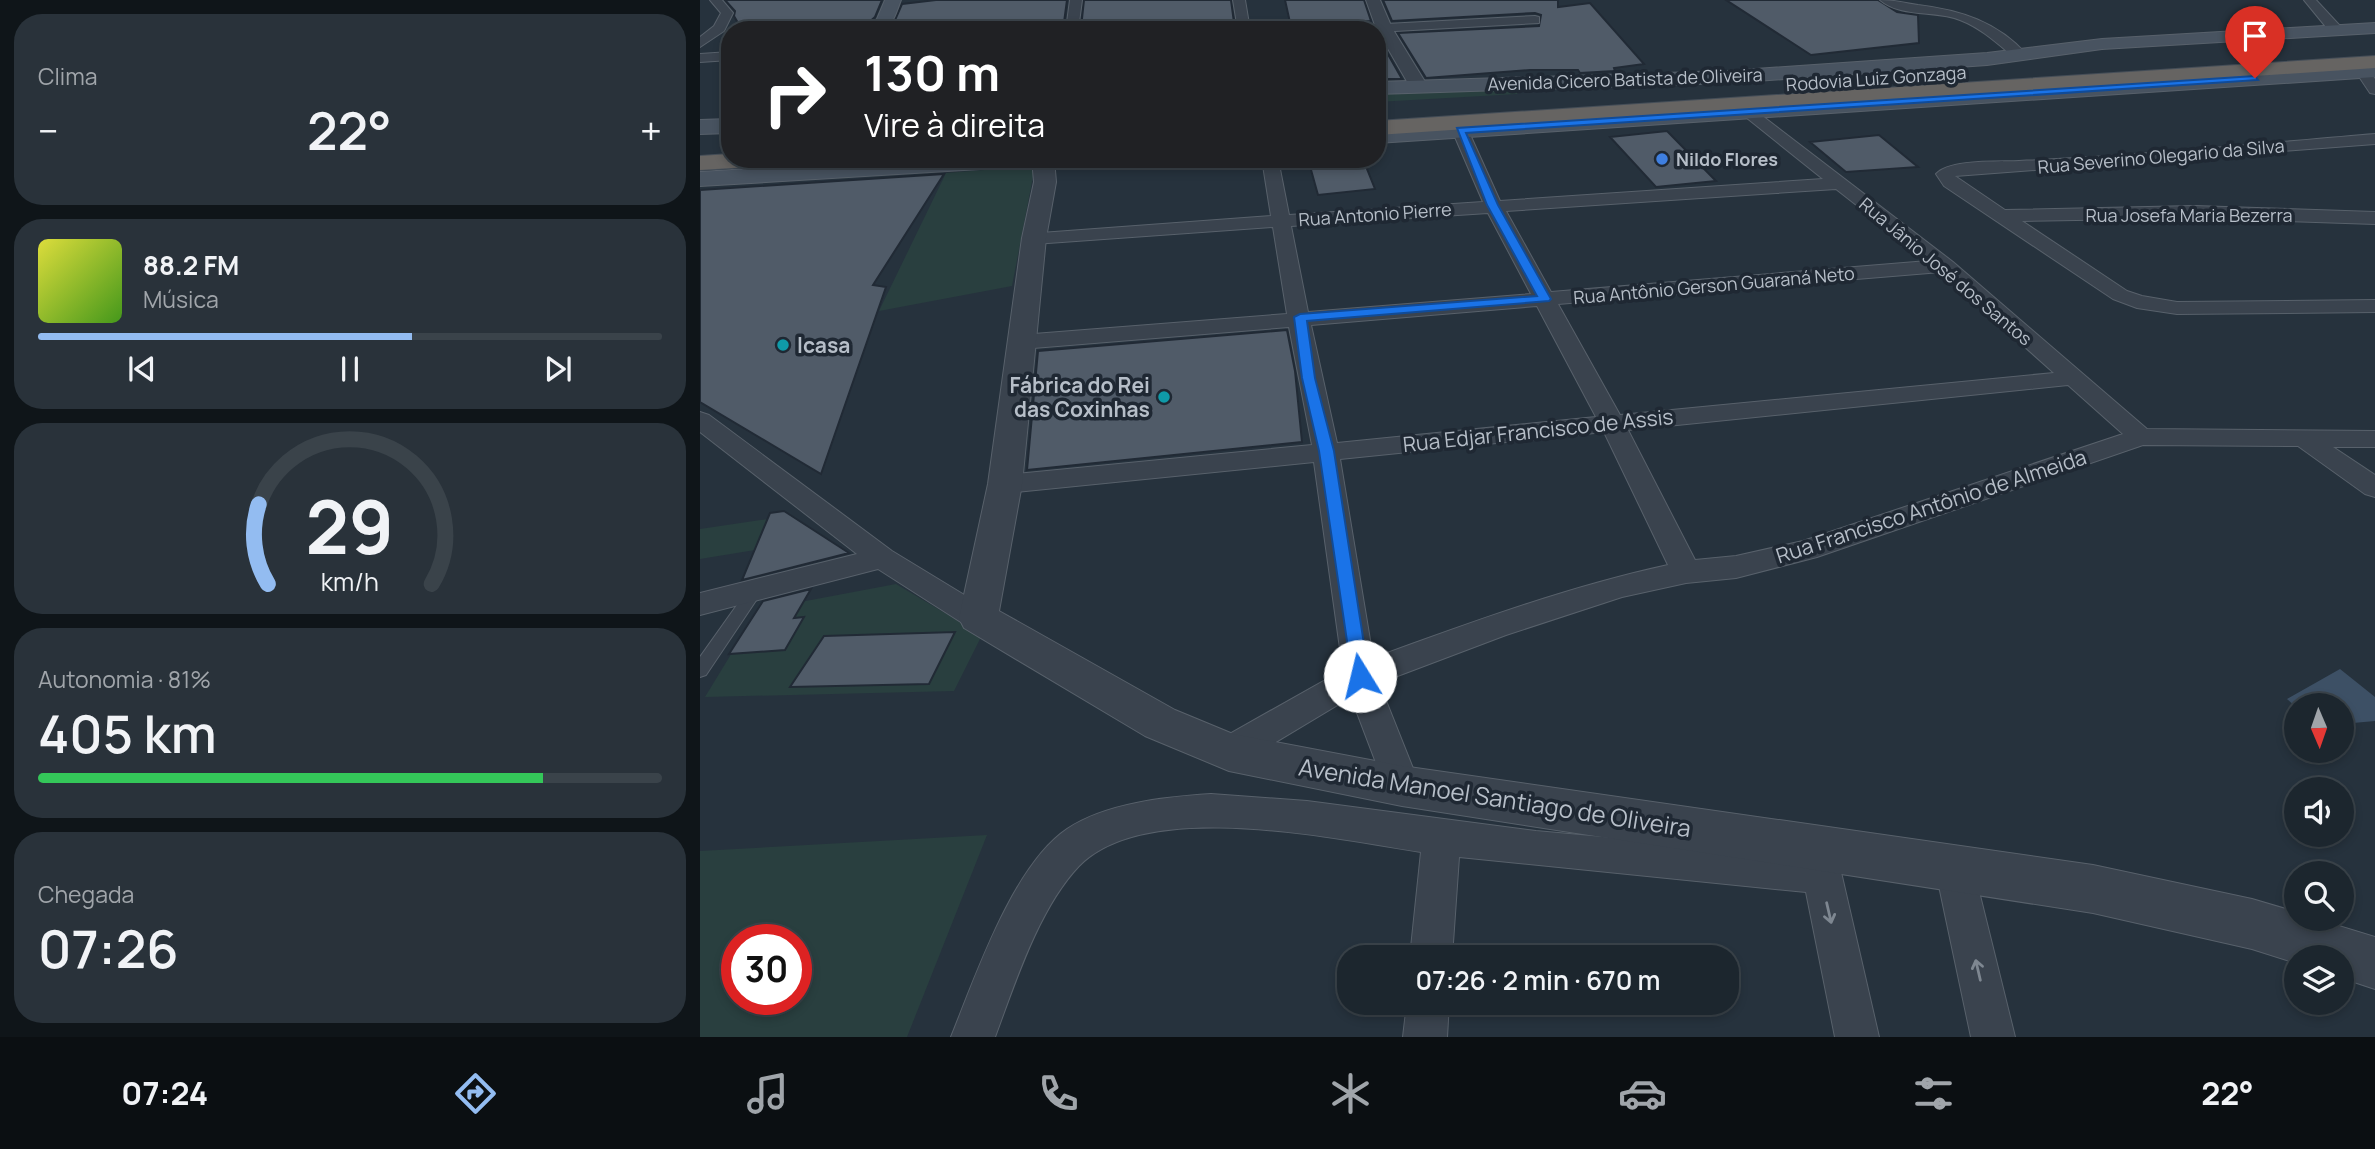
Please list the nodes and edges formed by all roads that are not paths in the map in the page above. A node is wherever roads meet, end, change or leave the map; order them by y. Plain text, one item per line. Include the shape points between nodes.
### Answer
1 (716, 0) edge
2 (893, 0) edge
3 (1076, 0) edge
4 (1239, 0) edge
5 (1373, 0) edge
6 (1886, 0) edge
7 (2310, 0) edge
8 (1535, 20) dead end
9 (887, 21) edge
10 (1073, 21) edge
11 (1242, 21) edge
12 (1381, 21) edge
13 (1386, 28) edge
14 (2375, 28) edge
15 (2336, 30) junction
16 (1386, 31) edge
17 (700, 43) edge
18 (2375, 47) edge
19 (2020, 55) junction
20 (721, 57) edge
21 (700, 58) edge
22 (2371, 68) edge
23 (1418, 85) junction
24 (1386, 87) edge
25 (2375, 90) edge
26 (1386, 108) edge
27 (1747, 111) junction
28 (721, 126) edge
29 (700, 127) edge
30 (1386, 127) edge
31 (1460, 130) junction
32 (1386, 135) edge
33 (2375, 139) edge
34 (721, 151) edge
35 (700, 152) edge
36 (721, 162) edge
37 (700, 163) edge
38 (883, 168) edge
39 (1044, 168) edge
40 (1272, 168) edge
41 (700, 179) edge
42 (1841, 183) junction
43 (1493, 205) junction
44 (2003, 216) junction
45 (2375, 218) edge
46 (1283, 221) junction
47 (1034, 238) junction
48 (1946, 266) junction
49 (1545, 299) junction
50 (2375, 306) edge
51 (1300, 317) junction
52 (1021, 342) junction
53 (2071, 378) junction
54 (700, 420) edge
55 (1611, 422) junction
56 (2141, 437) junction
57 (2305, 439) junction
58 (2375, 439) edge
59 (1326, 451) junction
60 (1005, 484) junction
61 (2375, 488) edge
62 (882, 558) junction
63 (1686, 572) junction
64 (754, 592) junction
65 (700, 604) edge
66 (978, 618) junction
67 (700, 670) edge
68 (1360, 676) junction
69 (1229, 752) junction
70 (1402, 786) junction
71 (1441, 837) junction
72 (1819, 861) junction
73 (1954, 867) junction
74 (1432, 945) edge
75 (2375, 964) edge
76 (1427, 1015) edge
77 (973, 1037) edge
78 (1425, 1037) edge
79 (1857, 1037) edge
80 (1993, 1037) edge

1 - 17 street via 719,27
2 - 9 main road
3 - 10 street
4 - 11 street
5 - 12 street
6 - 19 street via 1972,19
7 - 15 street
8 - 13 street
14 - 15 main road, Avenida Cicero Batista de Oliveira
15 - 19 main road, Avenida Cicero Batista de Oliveira via 2102,44
16 - 23 street
18 - 26 highway, Rodovia Luiz Gonzaga
19 - 23 main road, Avenida Cicero Batista de Oliveira via 1727,77
20 - 21 street
22 - 25 street
22 - 27 main road, Avenida Cicero Batista de Oliveira
22 - 30 highway, Rodovia Luiz Gonzaga
23 - 24 main road, Avenida Cicero Batista de Oliveira
27 - 31 main road, Avenida Cicero Batista de Oliveira
27 - 42 street, Rua Jânio José dos Santos
28 - 29 main road
31 - 32 main road, Avenida Cicero Batista de Oliveira
31 - 43 street
33 - 44 street, Rua Severino Olegario da Silva via 1947,172 1950,182
34 - 35 highway
36 - 37 highway
38 - 41 main road
39 - 47 street
40 - 46 street
42 - 43 street, Rua Antonio Pierre
42 - 48 street, Rua Jânio José dos Santos
43 - 46 street, Rua Antonio Pierre
43 - 49 street
44 - 45 street, Rua Josefa Maria Bezerra via 2194,212
44 - 50 street via 2120,295 2157,306
46 - 47 street, Rua Antonio Pierre
46 - 51 street
47 - 52 street
48 - 49 street, Rua Antônio Gerson Guaraná Neto
48 - 53 street, Rua Jânio José dos Santos
49 - 51 street, Rua Antônio Gerson Guaraná Neto
49 - 55 street
51 - 52 street, Rua Antônio Gerson Guaraná Neto
51 - 59 street
52 - 60 street
53 - 55 street, Rua Edjar Francisco de Assis
53 - 56 street, Rua Jânio José dos Santos
54 - 62 street, Avenida Manoel Santiago de Oliveira
55 - 59 street, Rua Edjar Francisco de Assis
55 - 63 street
56 - 57 street, Rua Francisco Antônio de Almeida
56 - 63 street, Rua Francisco Antônio de Almeida via 1807,550 1736,567
57 - 58 street, Rua Francisco Antônio de Almeida
57 - 61 street
59 - 60 street, Rua Edjar Francisco de Assis
59 - 68 street
60 - 66 street
62 - 64 street
62 - 66 street, Avenida Manoel Santiago de Oliveira
63 - 68 street, Rua Francisco Antônio de Almeida via 1619,587
64 - 65 street
64 - 67 lane
66 - 69 street, Avenida Manoel Santiago de Oliveira via 1160,723
68 - 69 street, Rua Francisco Antônio de Almeida
68 - 70 street
69 - 70 street, Avenida Manoel Santiago de Oliveira
70 - 72 street, Avenida Manoel Santiago de Oliveira
71 - 72 street
71 - 74 street
71 - 77 street via 1247,812 1165,813 1118,824 1080,841 1047,877 1022,922
72 - 73 street, Avenida Manoel Santiago de Oliveira
72 -> 79 street
73 - 75 street, Avenida Manoel Santiago de Oliveira via 2093,889 2252,924
80 -> 73 street
76 - 78 street

